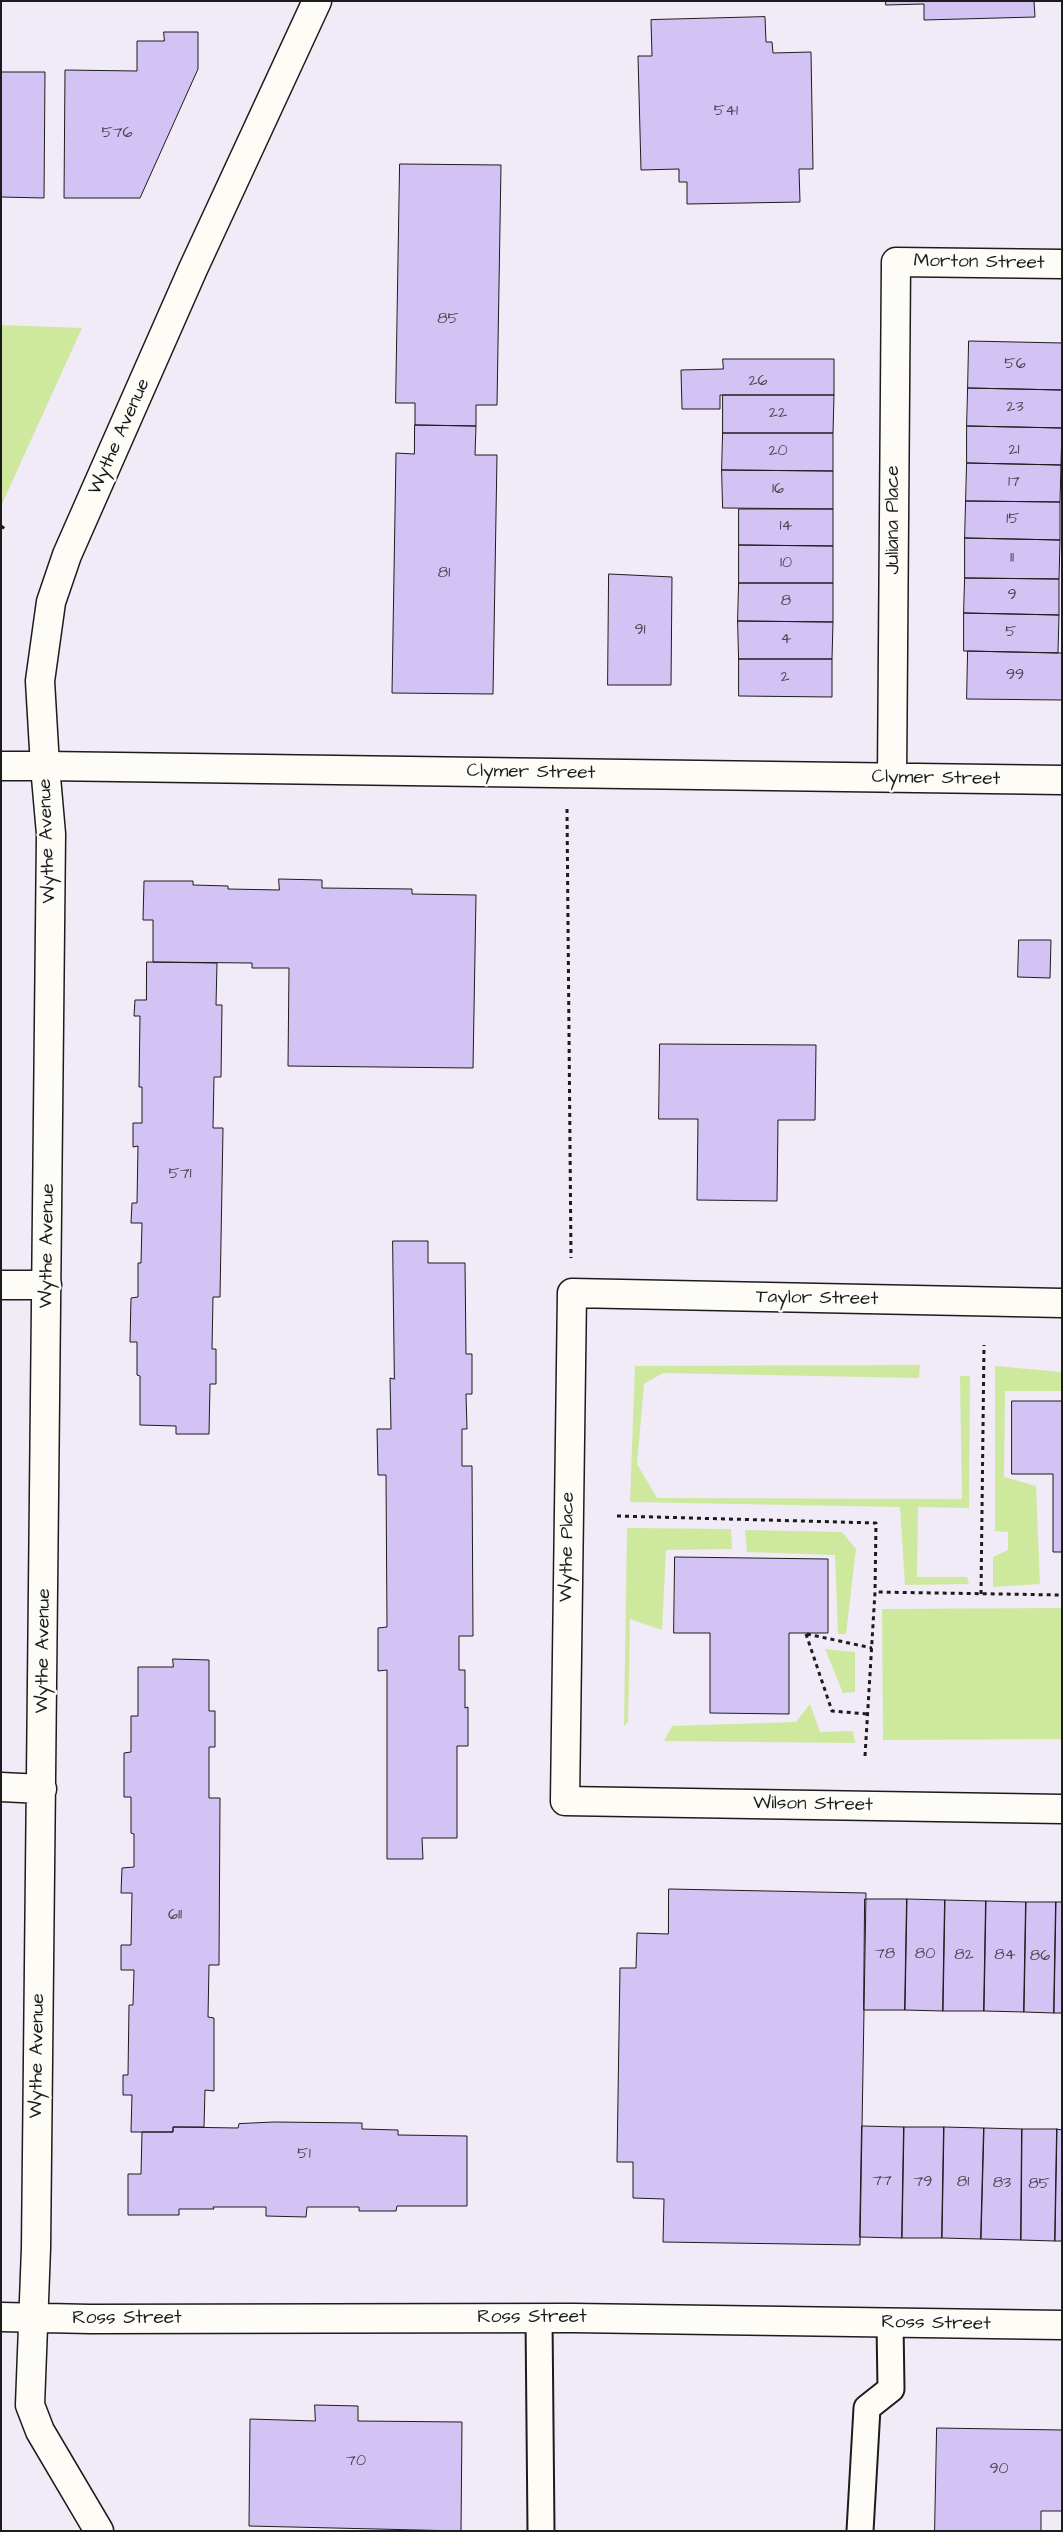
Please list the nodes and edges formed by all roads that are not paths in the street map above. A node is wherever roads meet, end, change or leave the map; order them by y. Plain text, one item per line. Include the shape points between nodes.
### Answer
1 (317, 1) edge
2 (896, 262) joint
3 (1062, 264) edge
4 (1, 766) edge
5 (45, 766) junction
6 (892, 778) junction
7 (1062, 780) edge
8 (1, 1284) edge
9 (47, 1285) junction
10 (572, 1293) joint
11 (1062, 1303) edge
12 (1, 1787) edge
13 (42, 1788) junction
14 (565, 1801) joint
15 (1062, 1809) edge
16 (1, 2317) edge
17 (32, 2318) junction
18 (539, 2318) junction
19 (890, 2323) junction
20 (1062, 2325) edge
21 (99, 2531) edge
22 (542, 2531) edge
23 (860, 2531) edge

1 - 5 street, Wythe Avenue via 193,269 67,555 51,602 40,681
2 - 3 street, Morton Street
2 - 6 street, Juliana Place
4 - 5 street, Clymer Street
5 - 6 street, Clymer Street
5 - 9 street, Wythe Avenue via 51,834
6 - 7 street, Clymer Street
8 - 9 street
9 - 13 street, Wythe Avenue
10 - 11 street, Taylor Street
10 - 14 street, Wythe Place
12 - 13 street
13 - 17 street, Wythe Avenue via 36,2248
14 - 15 street, Wilson Street
16 - 17 street, Ross Street
17 - 18 street, Ross Street
17 - 21 street, Wythe Avenue via 30,2392 34,2418
18 - 19 street, Ross Street
18 - 22 lane
19 - 20 street, Ross Street
19 - 23 lane via 890,2390 867,2408

